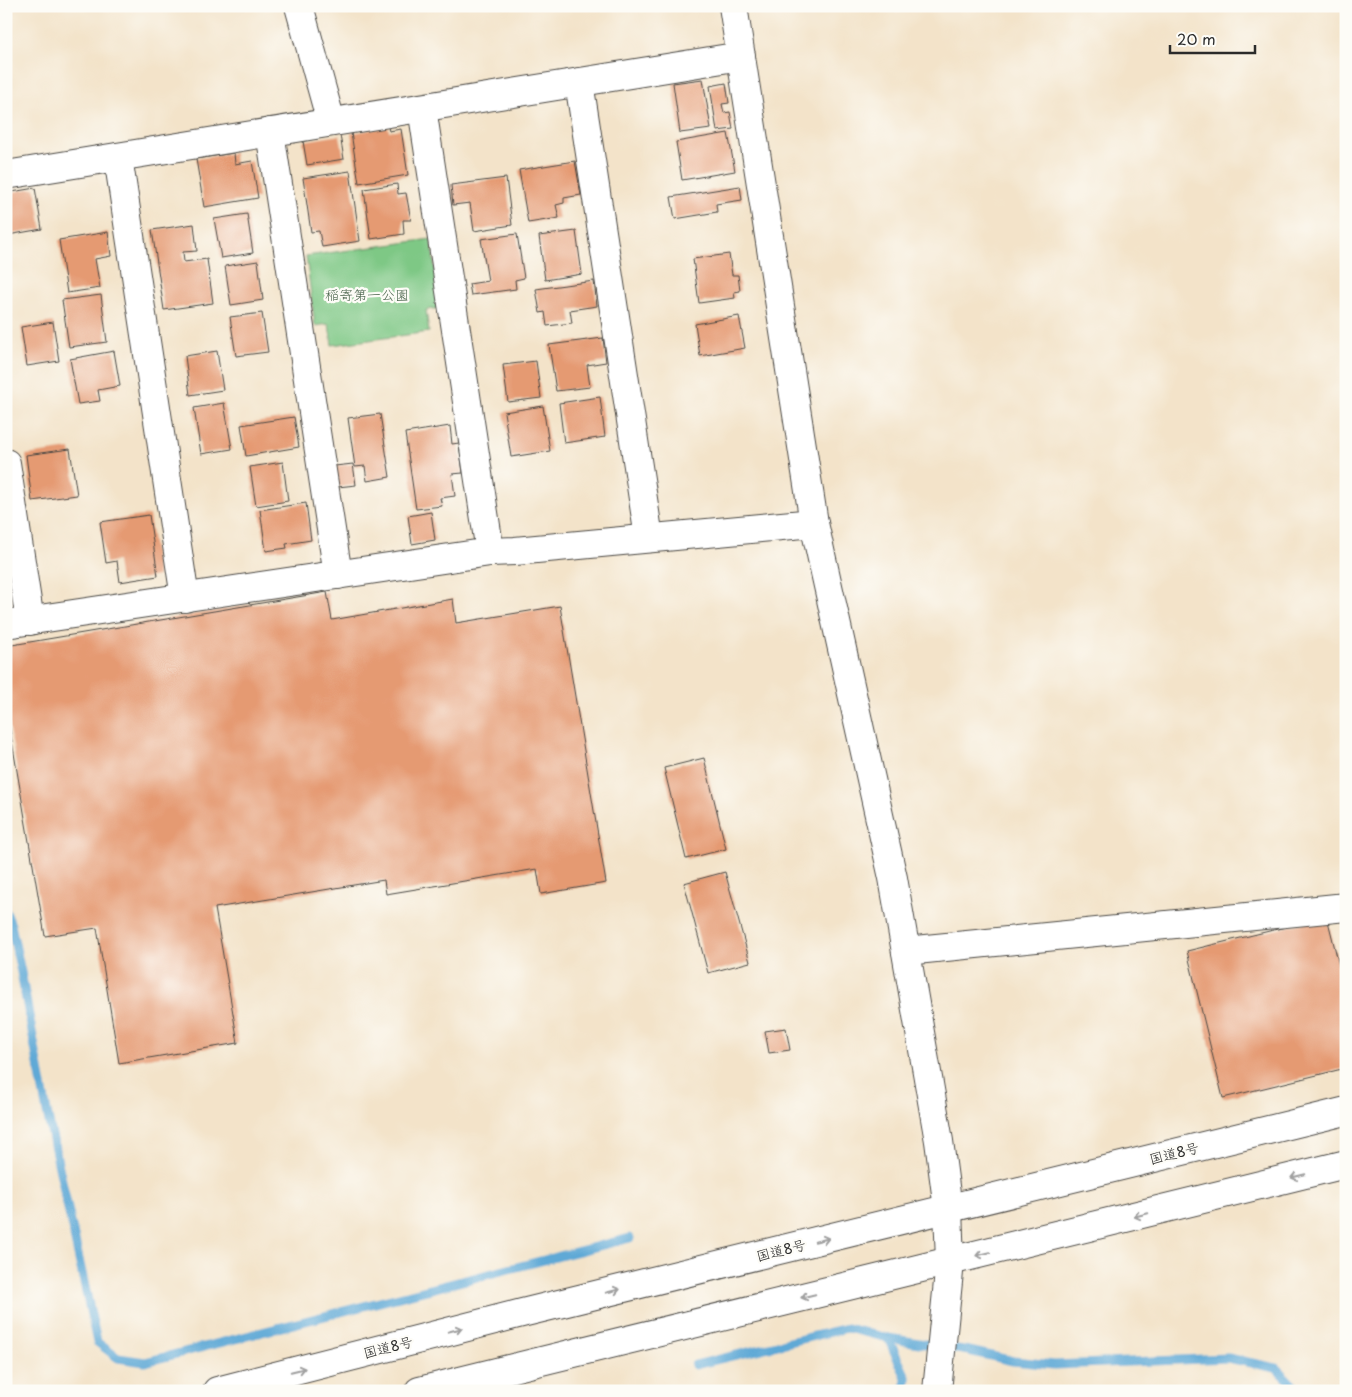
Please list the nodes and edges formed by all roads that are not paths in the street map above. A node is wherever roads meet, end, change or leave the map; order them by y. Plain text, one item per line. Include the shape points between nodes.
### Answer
1 (299, 6) edge
2 (733, 6) edge
3 (740, 56) junction
4 (579, 82) junction
5 (422, 108) junction
6 (332, 122) junction
7 (270, 132) junction
8 (118, 157) junction
9 (6, 175) edge
10 (6, 463) edge
11 (814, 523) junction
12 (649, 538) junction
13 (490, 552) junction
14 (338, 575) junction
15 (185, 598) junction
16 (18, 622) edge
17 (1346, 907) edge
18 (906, 950) junction
19 (1346, 1111) edge
20 (1346, 1164) edge
21 (948, 1209) junction
22 (950, 1262) junction
23 (216, 1391) edge
24 (419, 1391) edge
25 (938, 1391) edge

1 - 6 main road
2 - 3 main road
3 - 4 main road
3 - 11 main road
4 - 5 main road
4 - 12 main road
5 - 6 main road
5 - 13 main road
6 - 7 main road
7 - 8 main road
7 - 14 main road
8 - 9 main road
8 - 15 main road
10 - 16 main road
11 - 12 main road
11 - 18 main road
12 - 13 main road
13 - 14 main road
14 - 15 main road
15 - 16 main road
17 - 18 main road
18 - 21 main road
19 - 21 main road, 国道8号
20 -> 22 main road
21 - 22 main road
23 -> 21 main road, 国道8号
22 -> 24 main road
22 - 25 main road

